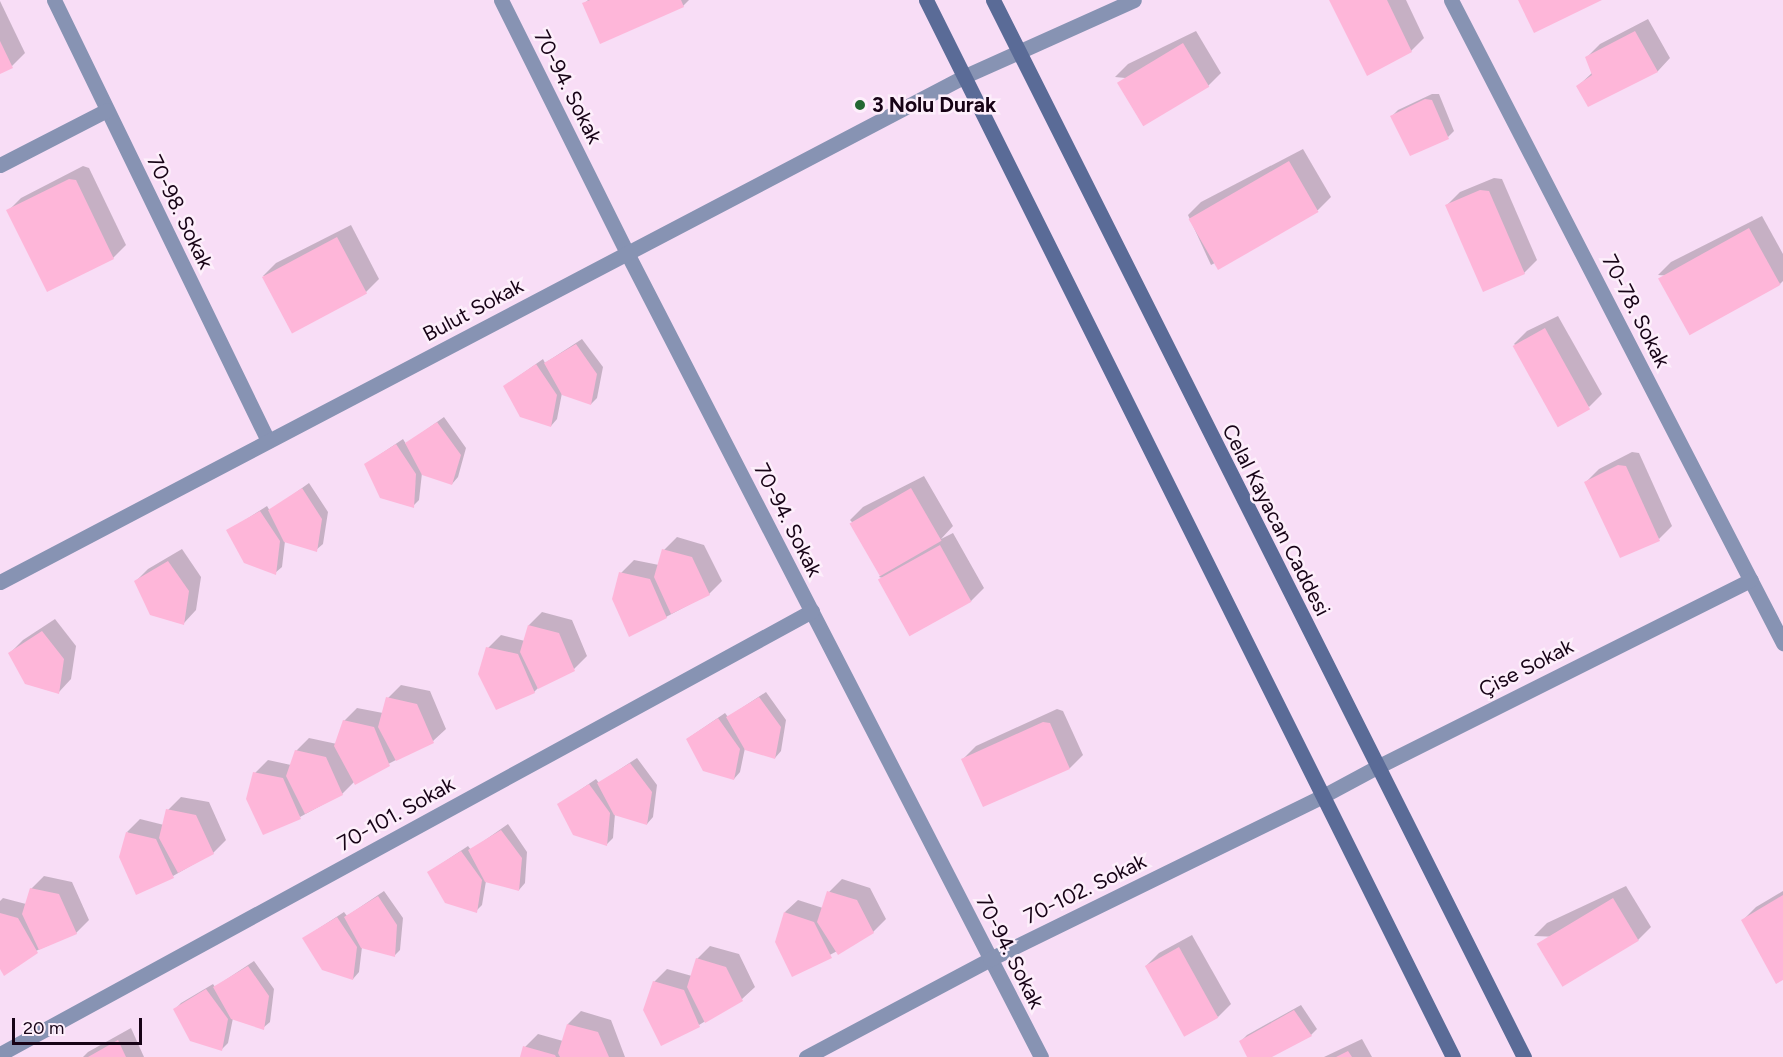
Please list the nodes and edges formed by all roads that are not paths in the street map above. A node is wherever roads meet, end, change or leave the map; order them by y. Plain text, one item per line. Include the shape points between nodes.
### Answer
1 (54, 0) edge
2 (501, 0) edge
3 (926, 0) edge
4 (993, 0) edge
5 (1134, 0) edge
6 (1451, 0) edge
7 (1017, 51) junction
8 (965, 76) junction
9 (107, 110) junction
10 (0, 165) edge
11 (627, 253) junction
12 (268, 441) junction
13 (1751, 580) junction
14 (0, 582) edge
15 (812, 611) junction
16 (1783, 643) edge
17 (1377, 767) junction
18 (1321, 797) junction
19 (990, 959) junction
20 (0, 1054) edge
21 (806, 1057) edge
22 (1041, 1057) edge
23 (1453, 1057) edge
24 (1524, 1057) edge

1 - 9 street, 70-98. Sokak
2 - 11 street, 70-94. Sokak
3 - 8 street
4 - 7 street, Celal Kayacan Caddesi
5 - 7 street, Bulut Sokak
6 - 13 street, 70-78. Sokak
7 - 8 street, Bulut Sokak
7 - 17 street, Celal Kayacan Caddesi
8 - 11 street, Bulut Sokak
8 - 18 street
9 - 10 street
9 - 12 street, 70-98. Sokak
11 - 12 street, Bulut Sokak
11 - 15 street, 70-94. Sokak
12 - 14 street, Bulut Sokak
13 - 16 street, 70-78. Sokak
13 - 17 street, Çise Sokak
15 - 19 street, 70-94. Sokak
15 - 20 street, 70-101. Sokak
17 - 18 street, Çise Sokak
17 - 24 street, Celal Kayacan Caddesi
18 - 19 street, 70-102. Sokak
18 - 23 street
19 - 21 street, 70-102. Sokak
19 - 22 street, 70-94. Sokak

